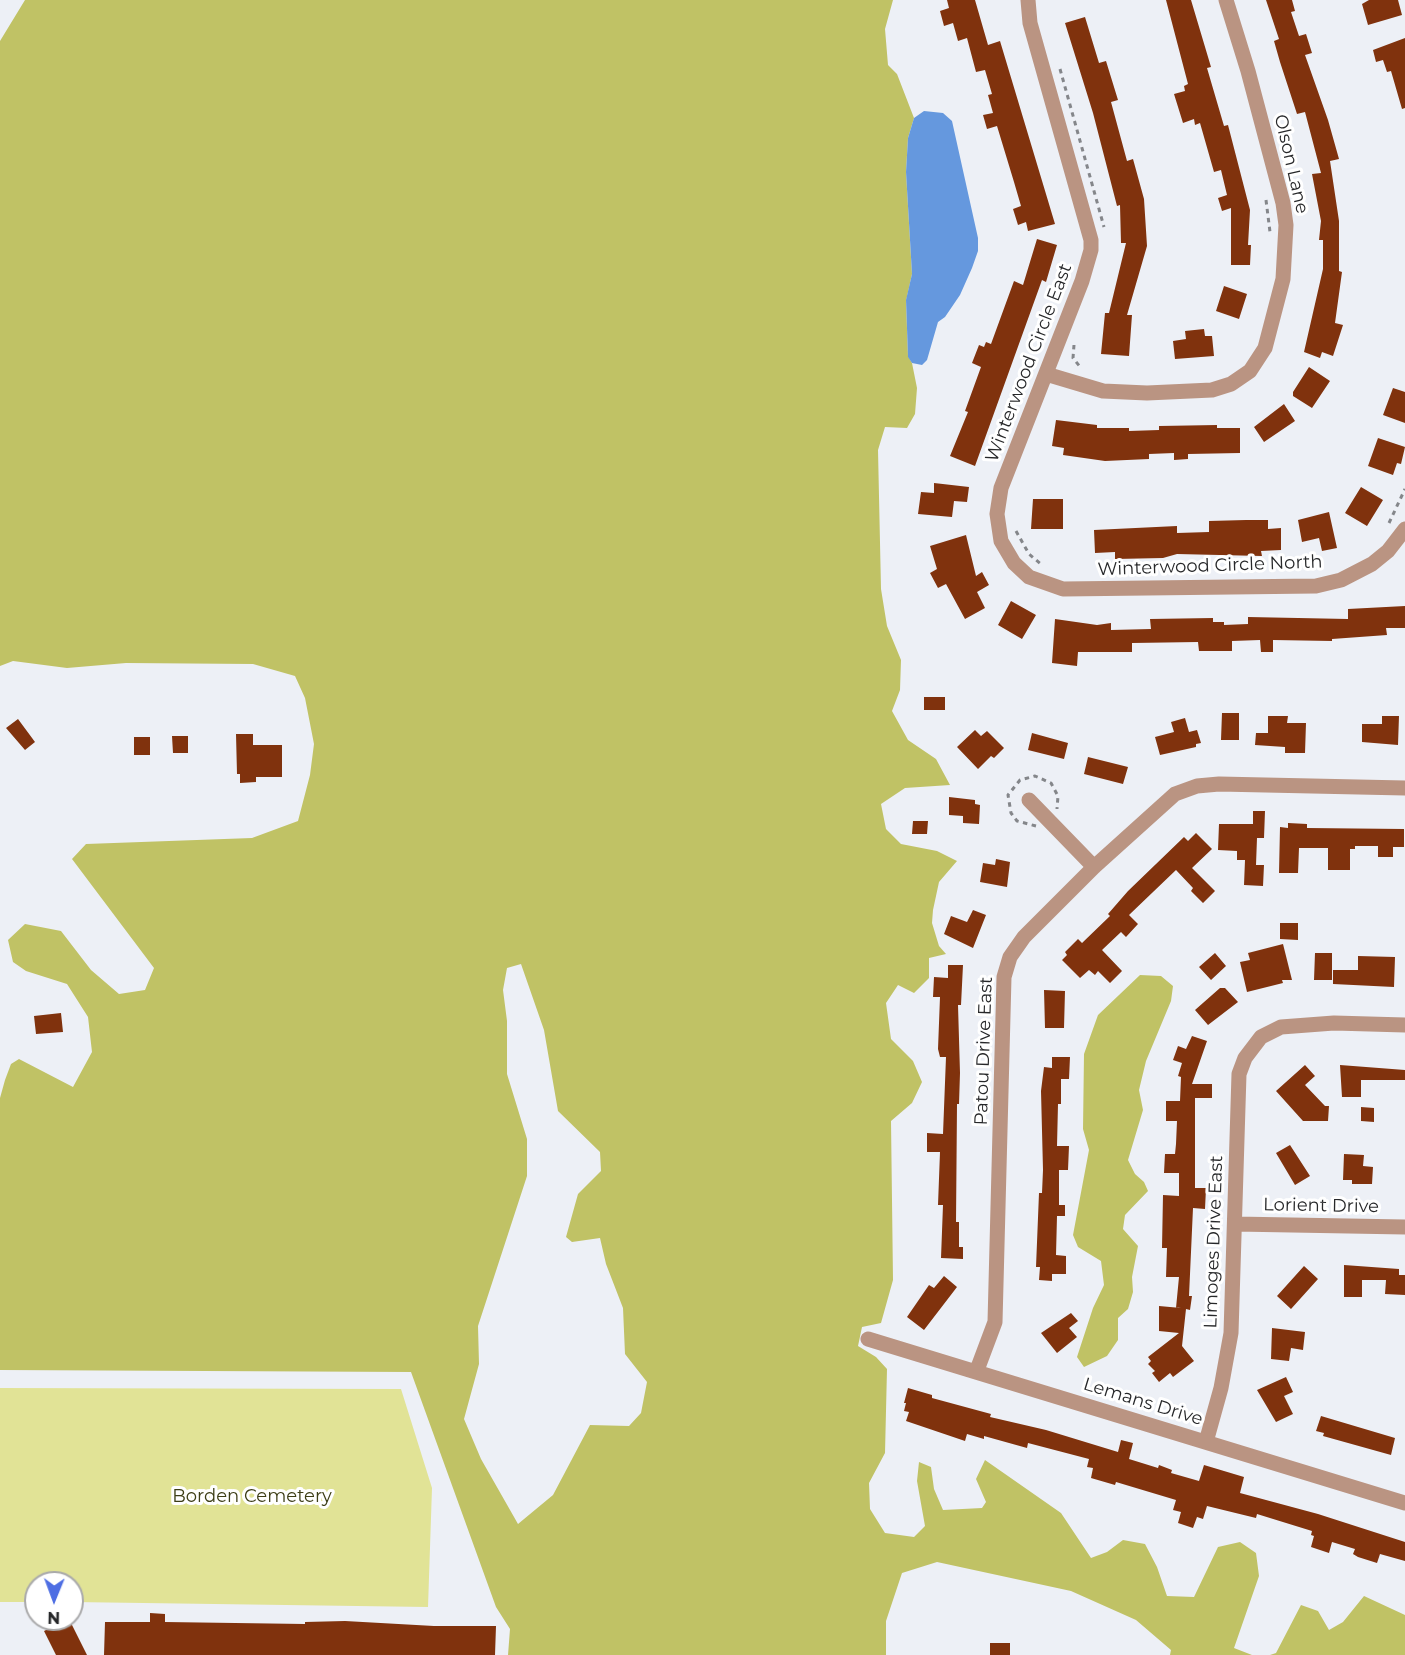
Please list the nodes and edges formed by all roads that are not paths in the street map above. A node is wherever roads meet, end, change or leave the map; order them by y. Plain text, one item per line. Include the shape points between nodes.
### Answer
1 (1028, 0) edge
2 (1226, 0) edge
3 (1046, 374) junction
4 (1403, 535) edge
5 (1014, 563) joint
6 (1405, 788) edge
7 (1029, 800) dead end
8 (1094, 867) junction
9 (1405, 1025) edge
10 (1235, 1224) junction
11 (1405, 1227) edge
12 (868, 1339) dead end
13 (977, 1370) junction
14 (1206, 1442) junction
15 (1405, 1503) edge

1 - 3 street, Winterwood Circle East via 1030,23 1091,240 1089,261
2 - 3 street, Olson Lane via 1254,93 1286,225 1283,279 1265,348 1250,371 1231,384 1212,390 1103,391
3 - 5 street, Winterwood Circle East via 1001,488 997,514 1001,541
4 - 5 street, Winterwood Circle North via 1372,564 1316,586 1063,589 1029,577
6 - 8 street, Patou Drive East via 1197,786 1175,794
7 - 8 street
8 - 13 street, Patou Drive East via 1024,937 1010,957 1004,977 994,1322
9 - 10 street, Limoges Drive East via 1334,1023 1281,1027 1254,1044 1239,1074
10 - 11 street, Lorient Drive
10 - 14 street, Limoges Drive East via 1231,1333
12 - 13 street, Lemans Drive
13 - 14 street, Lemans Drive
14 - 15 street, Lemans Drive

